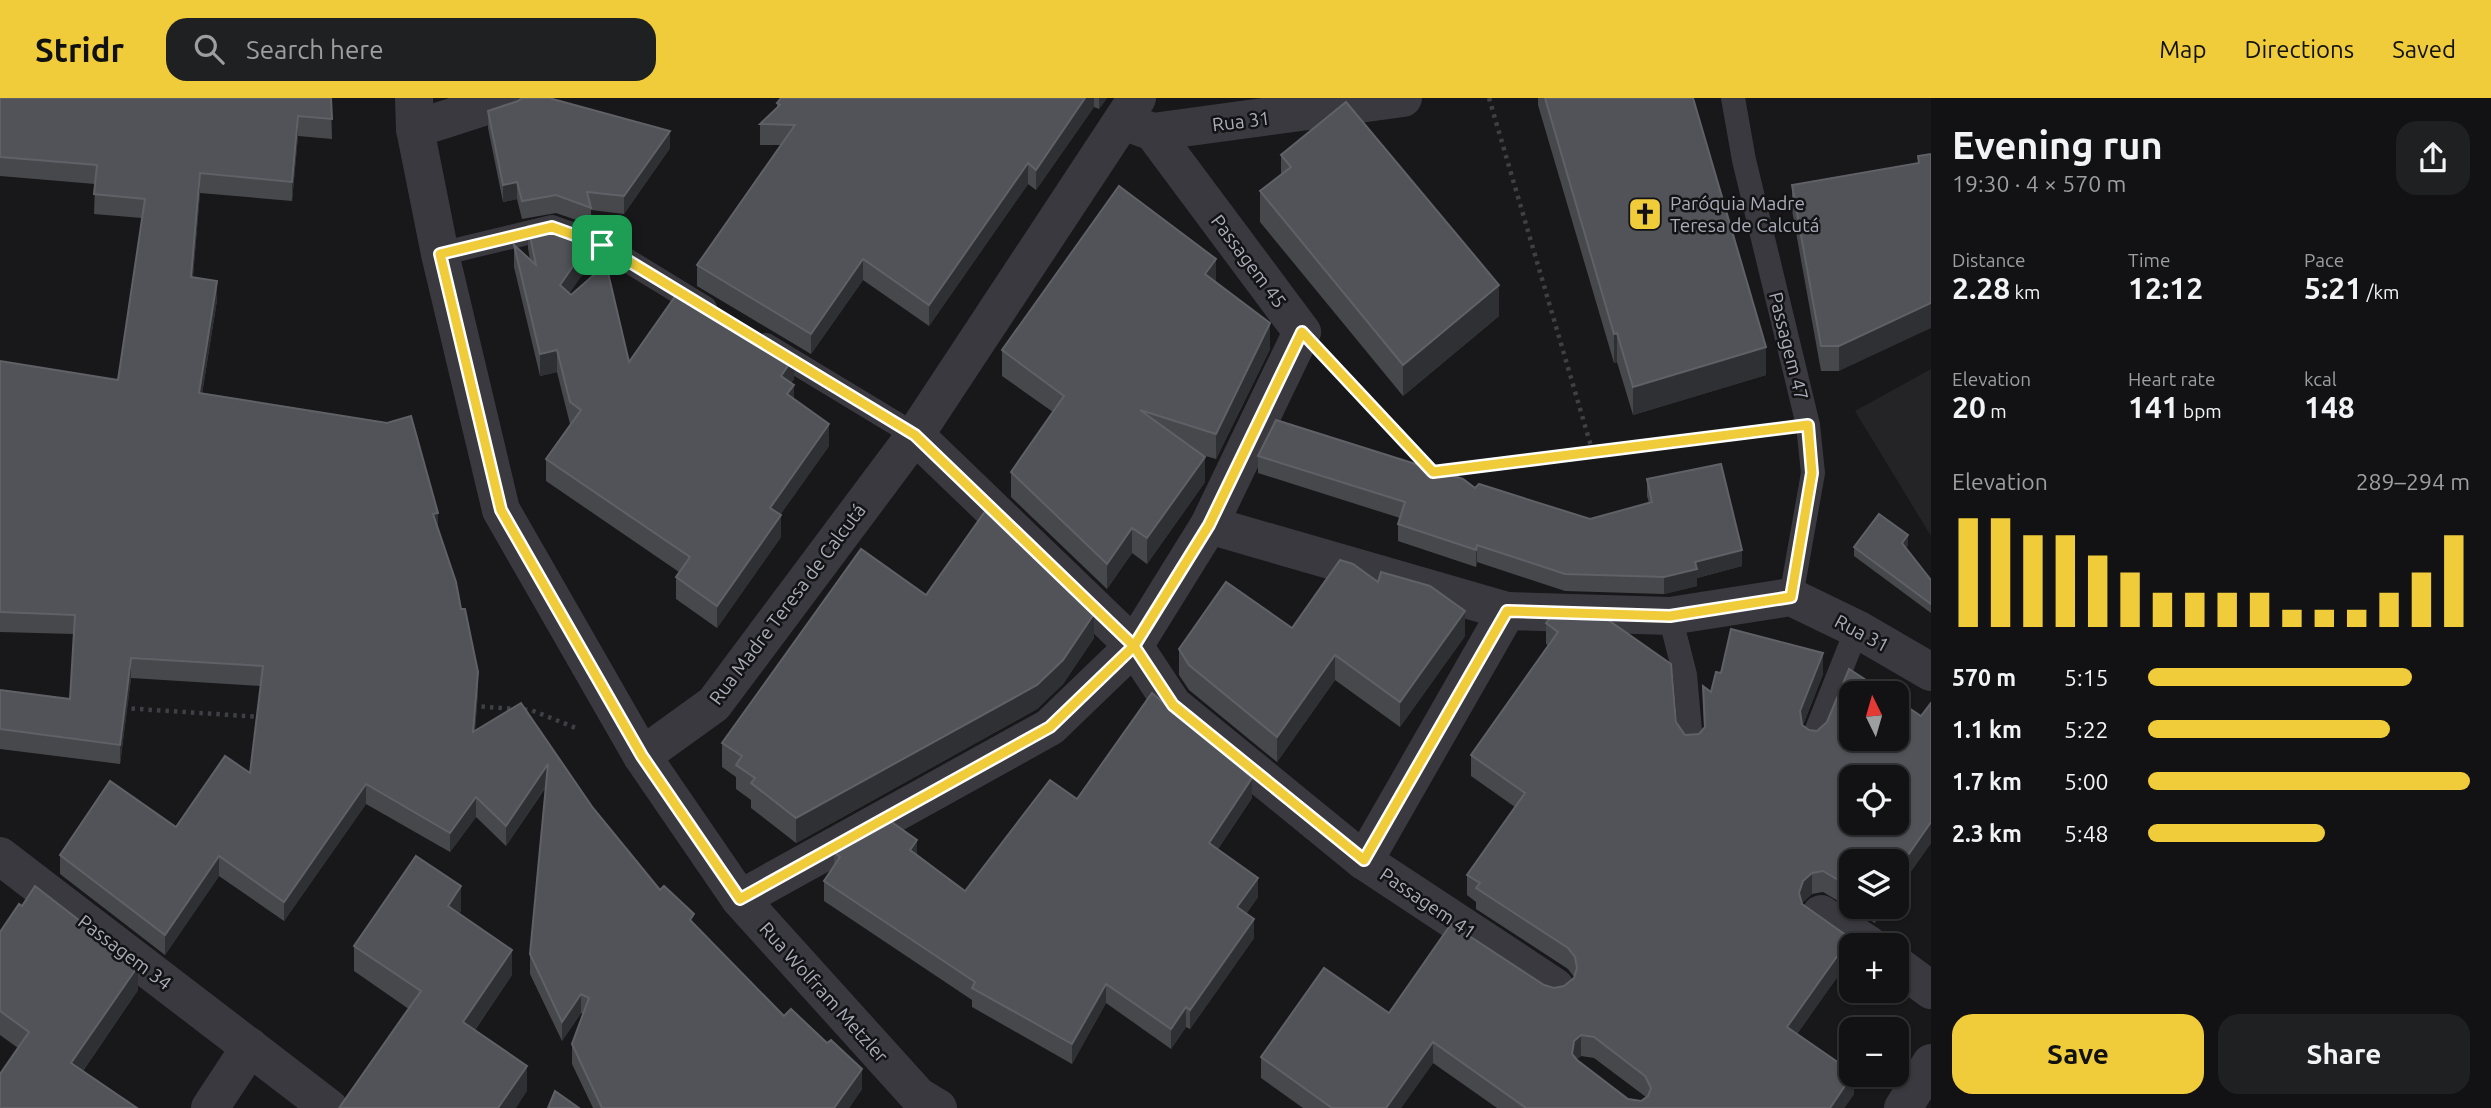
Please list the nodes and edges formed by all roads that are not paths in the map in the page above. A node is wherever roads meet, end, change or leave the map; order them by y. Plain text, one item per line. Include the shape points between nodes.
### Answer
1 (511, 98) edge
2 (1403, 98) edge
3 (1733, 98) edge
4 (415, 114) edge
5 (1138, 117) edge
6 (440, 254) junction
7 (915, 435) junction
8 (1209, 525) junction
9 (1791, 597) junction
10 (1507, 611) junction
11 (1670, 616) junction
12 (1857, 629) junction
13 (1134, 646) junction
14 (1931, 671) edge
15 (1814, 737) edge
16 (1691, 742) edge
17 (642, 756) junction
18 (0, 856) edge
19 (1364, 860) junction
20 (740, 899) junction
21 (1821, 914) edge
22 (1850, 933) edge
23 (1909, 974) edge
24 (1555, 987) edge
25 (1931, 990) edge
26 (250, 1047) junction
27 (1931, 1063) edge
28 (922, 1104) edge
29 (210, 1108) edge
30 (328, 1108) edge
31 (1903, 1108) edge

1 - 4 street
2 - 5 street, Rua 31
3 - 9 lane, Passagem 47 via 1808,425 1812,473
4 - 6 street, Rua Wolfram Metzler
5 - 7 street, Rua Madre Teresa de Calcutá
5 - 8 street, Passagem 45 via 1302,332
6 - 7 lane via 552,227 602,245
6 - 17 street, Rua Wolfram Metzler via 501,510
7 - 13 street, Passagem 41
7 - 17 street, Rua Madre Teresa de Calcutá via 713,704
8 - 10 street
8 - 13 street
9 - 11 street
9 - 12 street, Rua 31
10 - 11 street
10 - 19 street
11 - 16 lane via 1685,675
12 - 14 street, Rua 31
12 - 15 lane
13 - 19 street, Passagem 41 via 1173,705
13 - 20 street via 1050,727
17 - 20 street, Rua Wolfram Metzler
18 - 26 street, Passagem 34
19 - 24 street, Passagem 41
20 - 28 street, Rua Wolfram Metzler
21 - 22 street
23 - 25 street
26 - 29 street
26 - 30 street, Passagem 34
27 - 31 street

